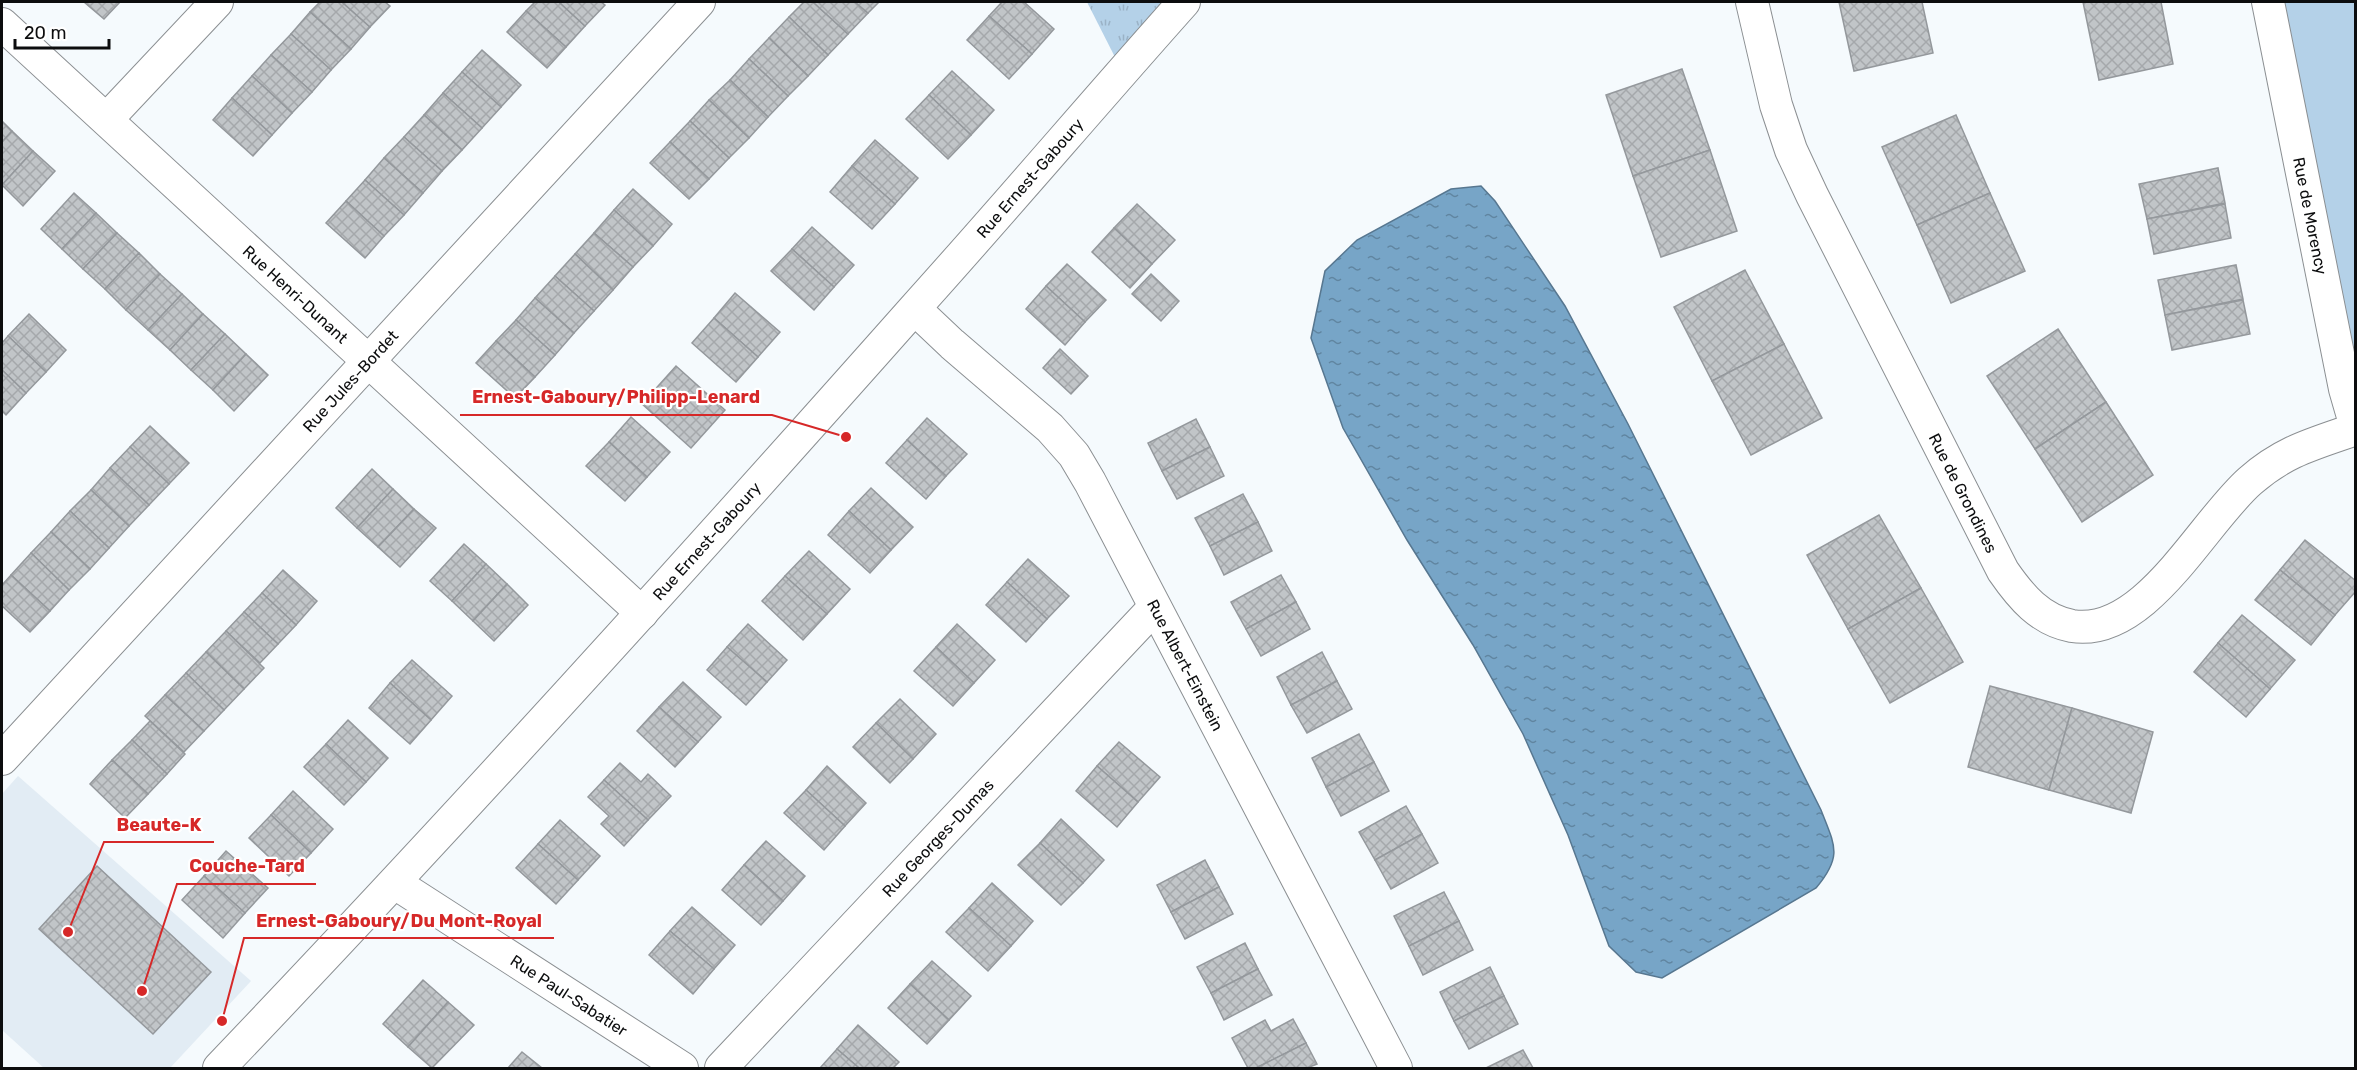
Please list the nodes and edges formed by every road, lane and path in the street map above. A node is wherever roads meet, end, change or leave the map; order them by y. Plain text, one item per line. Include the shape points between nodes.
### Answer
1 (217, 2) edge
2 (699, 2) edge
3 (1184, 2) edge
4 (1752, 2) edge
5 (2268, 2) edge
6 (2, 24) edge
7 (107, 119) junction
8 (915, 309) junction
9 (369, 359) junction
10 (2355, 428) edge
11 (1154, 608) junction
12 (642, 613) junction
13 (2, 759) edge
14 (395, 883) junction
15 (219, 1068) edge
16 (682, 1068) edge
17 (721, 1068) edge
18 (1396, 1068) edge

1 - 7 street
2 - 9 street, Rue Jules-Bordet
3 - 8 street, Rue Ernest-Gaboury
4 - 10 street, Rue de Grondines via 1776,105 1812,195 2003,571 2020,596 2041,614 2061,624 2083,628 2108,624 2130,612 2150,595 2247,483 2269,465 2291,452
5 - 10 street, Rue de Morency
6 - 7 street, Rue Henri-Dunant
7 - 9 street, Rue Henri-Dunant
8 - 11 street, Rue Albert-Einstein via 1050,428 1074,455
8 - 12 street, Rue Ernest-Gaboury
9 - 12 street, Rue Henri-Dunant
9 - 13 street, Rue Jules-Bordet
11 - 17 street, Rue Georges-Dumas
11 - 18 street, Rue Albert-Einstein
12 - 14 street, Rue Ernest-Gaboury
14 - 15 street, Rue Ernest-Gaboury
14 - 16 street, Rue Paul-Sabatier

